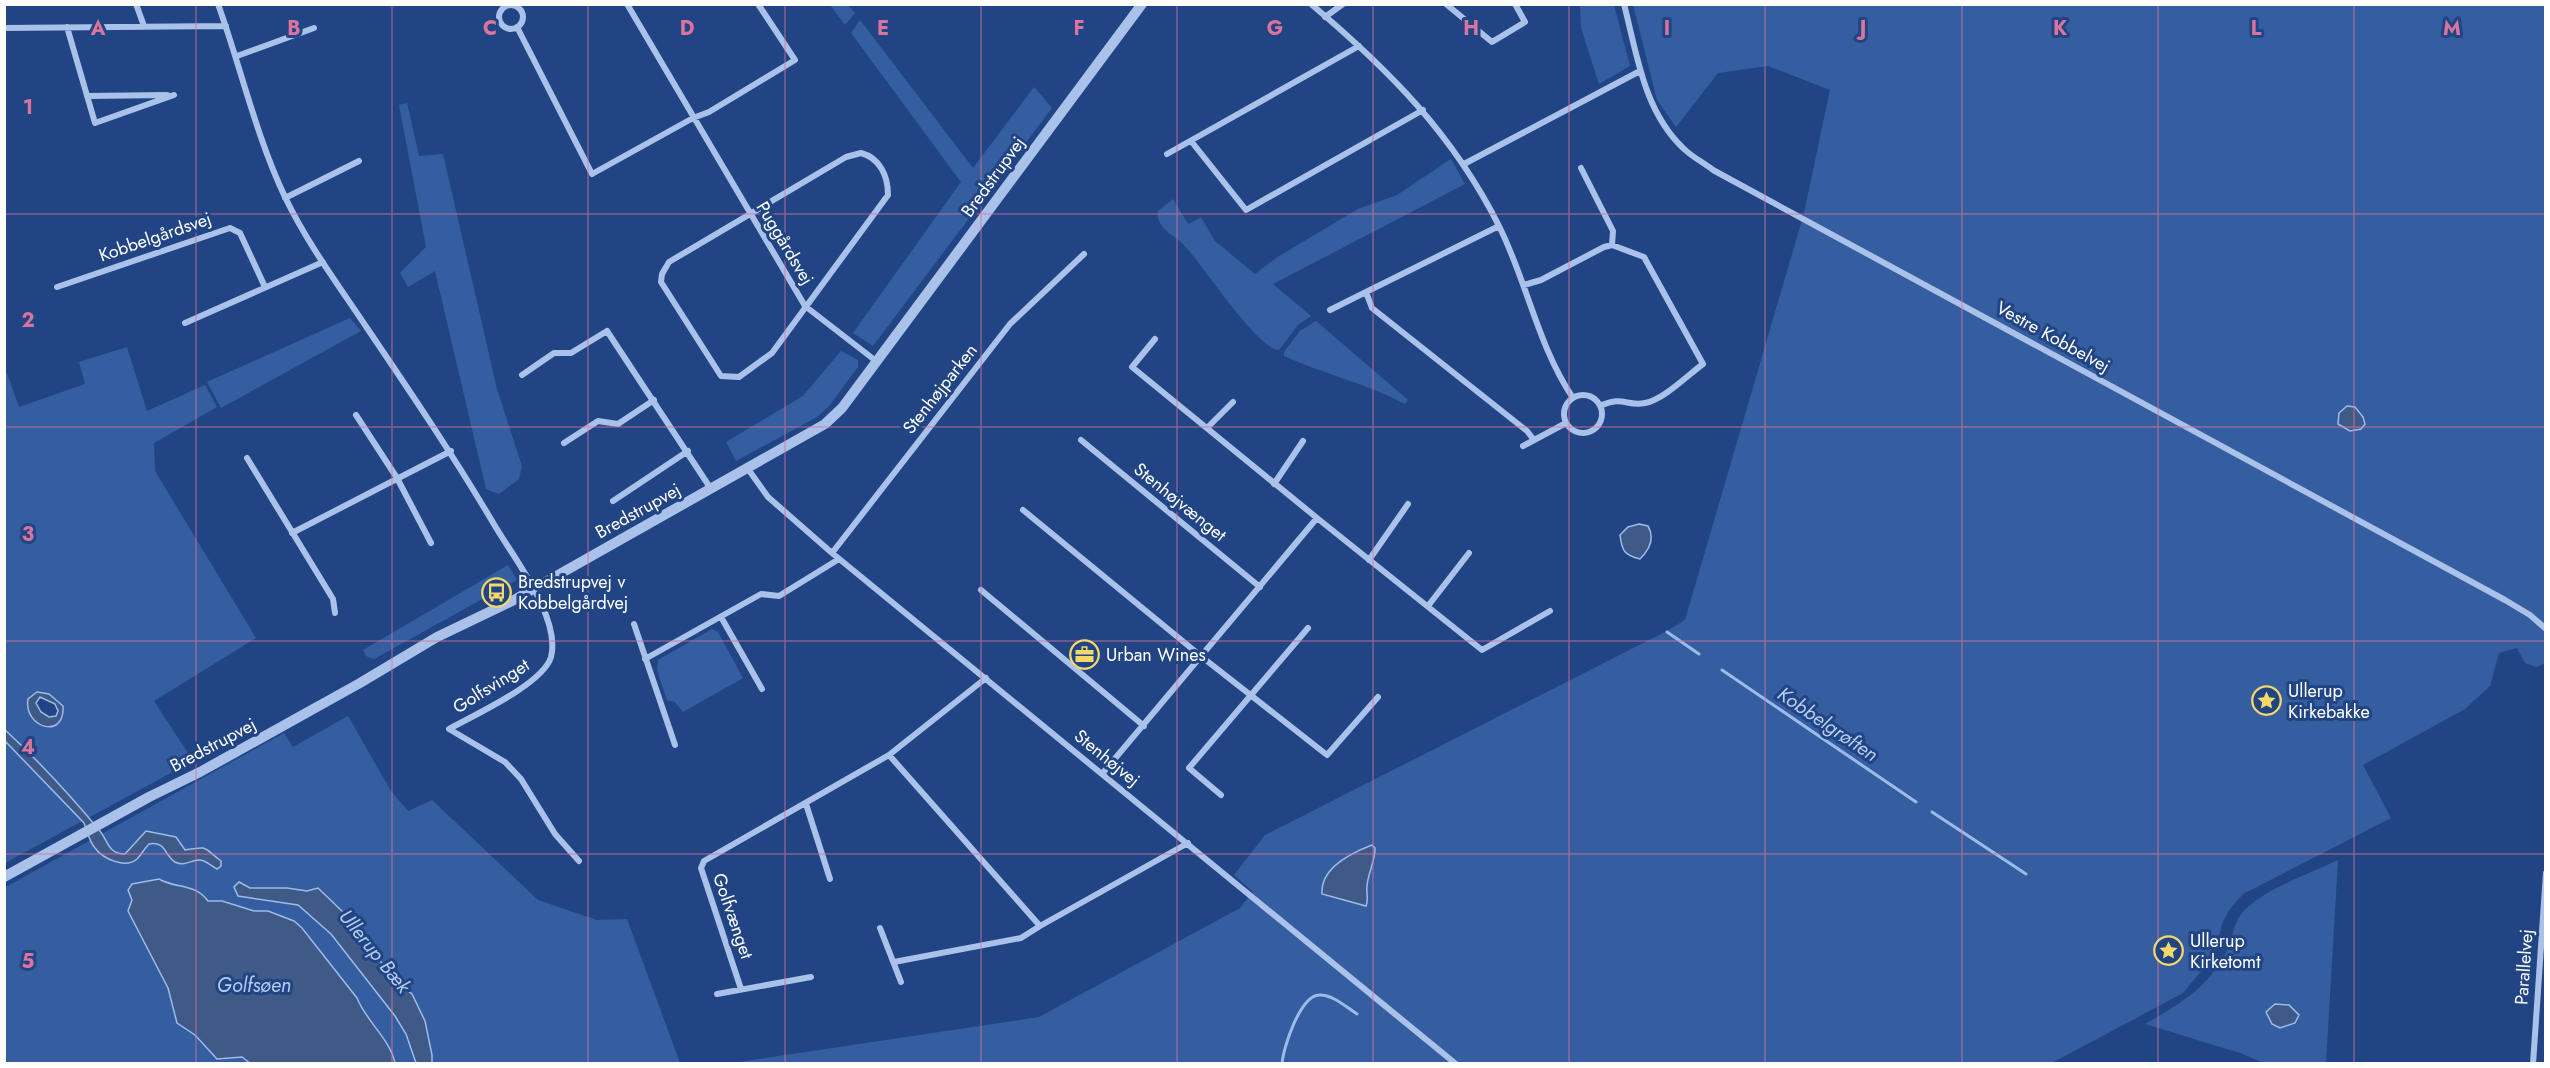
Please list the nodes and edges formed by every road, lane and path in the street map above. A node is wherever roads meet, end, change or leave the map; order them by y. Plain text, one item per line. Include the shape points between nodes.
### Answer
1 (136, 4) edge
2 (218, 4) edge
3 (627, 4) edge
4 (758, 4) edge
5 (1143, 4) edge
6 (1311, 4) edge
7 (1342, 4) edge
8 (1446, 4) edge
9 (1515, 4) edge
10 (1624, 4) edge
11 (1325, 17) junction
12 (144, 26) junction
13 (226, 26) junction
14 (67, 27) junction
15 (518, 27) junction
16 (4, 28) edge
17 (314, 28) dead end
18 (1359, 46) junction
19 (237, 57) junction
20 (1641, 71) junction
21 (87, 96) junction
22 (1422, 110) junction
23 (693, 118) junction
24 (1191, 141) junction
25 (1167, 154) dead end
26 (359, 161) dead end
27 (1464, 164) junction
28 (1581, 168) dead end
29 (285, 198) junction
30 (750, 214) junction
31 (1498, 226) junction
32 (1612, 245) junction
33 (1084, 254) dead end
34 (323, 262) junction
35 (1524, 285) junction
36 (57, 287) dead end
37 (265, 287) junction
38 (1366, 292) junction
39 (805, 306) junction
40 (1330, 310) dead end
41 (185, 323) dead end
42 (1155, 339) dead end
43 (876, 362) junction
44 (522, 375) dead end
45 (1573, 398) junction
46 (654, 400) junction
47 (1233, 402) dead end
48 (1600, 406) junction
49 (356, 415) dead end
50 (1566, 423) junction
51 (1207, 428) junction
52 (1081, 440) dead end
53 (1534, 440) junction
54 (1303, 441) dead end
55 (564, 443) dead end
56 (1523, 446) dead end
57 (451, 451) junction
58 (688, 451) junction
59 (247, 458) dead end
60 (748, 469) junction
61 (397, 478) junction
62 (1274, 484) junction
63 (711, 489) junction
64 (613, 501) dead end
65 (1408, 504) dead end
66 (1023, 510) dead end
67 (1317, 518) junction
68 (292, 533) junction
69 (431, 543) dead end
70 (832, 553) junction
71 (1469, 553) dead end
72 (839, 559) junction
73 (1369, 560) junction
74 (1260, 587) junction
75 (533, 589) junction
76 (981, 590) dead end
77 (1428, 606) junction
78 (1550, 611) dead end
79 (334, 613) dead end
80 (721, 617) junction
81 (634, 624) dead end
82 (1308, 628) dead end
83 (2546, 629) edge
84 (1202, 657) junction
85 (645, 659) junction
86 (986, 678) junction
87 (762, 689) dead end
88 (1251, 696) junction
89 (1378, 697) dead end
90 (1144, 726) junction
91 (675, 745) dead end
92 (889, 755) junction
93 (1102, 774) junction
94 (1221, 795) dead end
95 (806, 804) junction
96 (1188, 843) junction
97 (579, 861) dead end
98 (2546, 873) edge
99 (4, 877) edge
100 (830, 879) dead end
101 (1040, 926) junction
102 (880, 928) dead end
103 (894, 962) junction
104 (811, 977) dead end
105 (901, 982) dead end
106 (741, 988) junction
107 (717, 994) dead end
108 (1456, 1064) edge
109 (2533, 1064) edge

1 - 12 street
2 - 13 street
3 - 23 street, Puggårdsvej
4 - 23 street via 795,60
5 - 43 street, Bredstrupvej
6 - 11 street
7 - 11 street
8 - 9 street via 1492,42 1525,22
10 - 20 street, Vestre Kobbelvej
11 - 18 street
12 - 13 street
12 - 14 street
13 - 19 street
14 - 16 street
14 - 21 street
15 - 15 street via 509,29 501,23 504,7 513,5 522,11 523,20
15 - 23 street via 592,174
17 - 19 street
18 - 22 street
18 - 24 street
19 - 29 street
20 - 27 street
20 - 83 street, Vestre Kobbelvej via 1652,105 1666,129 1684,149 1713,170 2496,595
21 - 21 street via 95,123 174,95 152,95
22 - 24 street via 1246,210
22 - 27 street
23 - 30 street, Puggårdsvej
24 - 25 street
26 - 29 street
27 - 31 street
28 - 32 street via 1613,231
29 - 34 street
30 - 39 street, Puggårdsvej
30 - 39 street via 846,157 861,153 880,165 888,182 888,195
30 - 39 street via 669,262 661,282 721,376 739,377 762,362
31 - 35 street
31 - 38 street
32 - 35 street
32 - 48 street via 1644,257 1703,364 1654,401 1642,404 1614,400
33 - 70 street, Stenhøjparken via 1010,324
34 - 37 street
34 - 57 street
35 - 45 street via 1551,362
36 - 37 street, Kobbelgårdsvej via 230,228 240,234
37 - 41 street
38 - 40 street
38 - 53 street via 1372,308
39 - 43 street, Puggårdsvej
42 - 51 street via 1132,368
43 - 60 street, Bredstrupvej via 835,416
44 - 46 street via 554,353 571,354 607,331
45 - 48 street via 1591,397
45 - 50 street via 1564,408
46 - 55 street via 618,424 598,421
46 - 58 street
47 - 51 street
48 - 50 street via 1601,420 1592,431 1579,433
49 - 61 street
50 - 53 street
51 - 62 street
52 - 74 street, Stenhøjvænget
53 - 56 street
54 - 62 street
57 - 61 street
57 - 75 street
58 - 63 street
58 - 64 street
59 - 68 street
60 - 63 street, Bredstrupvej
60 - 70 street, Stenhøjvej via 768,497
61 - 68 street
61 - 69 street
62 - 67 street
63 - 75 street, Bredstrupvej
65 - 73 street
66 - 84 street
67 - 73 street
67 - 74 street
68 - 79 street via 333,599
70 - 72 street, Stenhøjvej
71 - 77 street
72 - 80 street via 779,596 760,594
72 - 86 street, Stenhøjvej
73 - 77 street
74 - 84 street
75 - 97 street, Golfsvinget via 552,639 544,670 532,682 449,729 505,762 521,779 555,834
75 - 99 street, Bredstrupvej via 430,641
76 - 90 street
77 - 78 street via 1482,650
80 - 85 street
80 - 87 street
81 - 85 street
82 - 88 street
84 - 88 street
84 - 90 street
85 - 91 street
86 - 92 street, Golfvænget
86 - 93 street, Stenhøjvej
88 - 89 street via 1327,755
88 - 94 street via 1189,768
90 - 93 street
92 - 95 street, Golfvænget
92 - 101 street
93 - 96 street, Stenhøjvej
95 - 100 street
95 - 106 street, Golfvænget via 705,861 701,868
96 - 101 street
96 - 108 street, Stenhøjvej
98 - 109 street, Parallelvej
101 - 103 street via 1021,938
102 - 103 street
103 - 105 street
104 - 106 street
106 - 107 street

